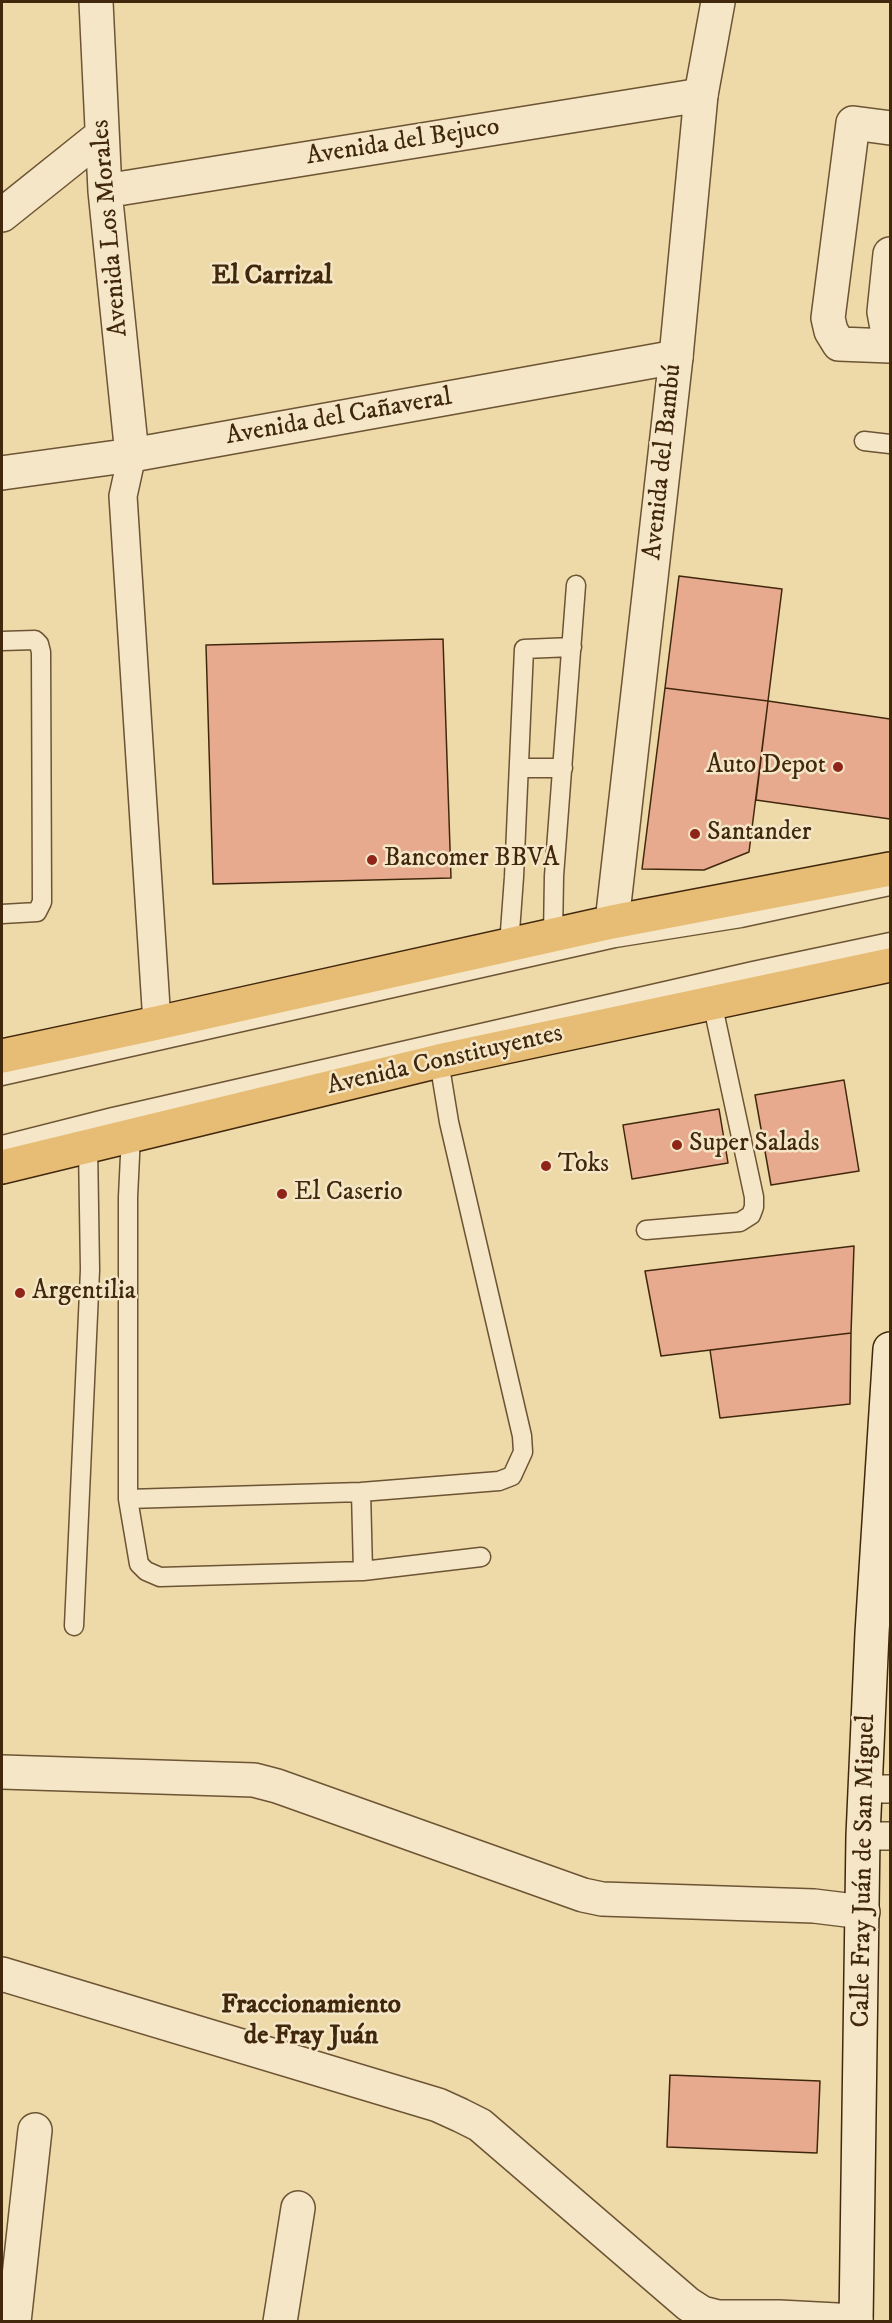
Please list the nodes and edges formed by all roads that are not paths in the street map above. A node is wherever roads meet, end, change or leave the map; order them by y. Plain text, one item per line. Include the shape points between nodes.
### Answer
1 (96, 2) edge
2 (718, 2) edge
3 (701, 95) junction
4 (891, 128) edge
5 (102, 135) junction
6 (105, 190) junction
7 (2, 215) edge
8 (891, 254) edge
9 (891, 345) edge
10 (676, 357) junction
11 (864, 441) dead end
12 (891, 444) edge
13 (132, 455) junction
14 (2, 473) edge
15 (576, 585) dead end
16 (2, 641) edge
17 (572, 647) junction
18 (519, 768) junction
19 (563, 768) junction
20 (891, 869) edge
21 (891, 886) edge
22 (2, 914) edge
23 (612, 922) junction
24 (553, 936) junction
25 (891, 942) edge
26 (509, 945) junction
27 (891, 965) edge
28 (712, 1002) junction
29 (157, 1023) junction
30 (2, 1056) edge
31 (439, 1060) junction
32 (2, 1076) edge
33 (131, 1135) junction
34 (2, 1145) edge
35 (88, 1146) junction
36 (2, 1167) edge
37 (646, 1230) dead end
38 (891, 1349) edge
39 (361, 1492) junction
40 (128, 1499) junction
41 (481, 1557) dead end
42 (363, 1571) junction
43 (74, 1626) dead end
44 (2, 1772) edge
45 (878, 1789) edge
46 (877, 1836) edge
47 (863, 1912) junction
48 (2, 1974) edge
49 (35, 2130) dead end
50 (298, 2208) dead end
51 (856, 2321) edge
52 (14, 2322) edge
53 (280, 2322) edge

1 - 5 street, Avenida Los Morales
2 - 3 street, Avenida del Bambú
3 - 6 street, Avenida del Bejuco
3 - 10 street, Avenida del Bambú
4 - 9 street via 853,123 828,318 839,344
5 - 6 street, Avenida Los Morales
5 - 7 street
6 - 13 street, Avenida Los Morales
8 - 9 street via 884,312
10 - 13 street, Avenida del Cañaveral
10 - 23 street, Avenida del Bambú
11 - 12 lane
13 - 14 street, Avenida del Cañaveral
13 - 29 street via 123,495
15 - 17 lane
16 - 22 lane via 35,640 41,652 42,902 37,912
17 - 18 lane via 524,649
17 - 19 lane
18 - 19 lane
18 - 26 lane
19 - 24 lane
20 - 23 main road
21 - 32 lane via 741,918 615,938
23 - 24 main road
24 - 26 main road
25 - 34 lane
26 - 29 main road
27 - 28 main road, Avenida Constituyentes
28 - 31 main road, Avenida Constituyentes
28 - 37 lane via 754,1207 751,1215 740,1222
29 - 30 main road
31 - 33 main road, Avenida Constituyentes
31 - 39 lane via 449,1122 523,1452 512,1476 499,1481
33 - 35 main road, Avenida Constituyentes
33 - 40 lane
35 - 36 main road, Avenida Constituyentes
35 - 43 lane via 90,1270
38 - 45 street, Calle Fray Juán de San Miguel
39 - 40 lane
39 - 42 lane
40 - 42 lane via 139,1564 160,1577
41 - 42 lane
44 - 47 street via 255,1780 583,1895 602,1899 814,1906
45 - 46 street, Calle Fray Juán de San Miguel
46 - 47 street, Calle Fray Juán de San Miguel
47 - 51 street, Calle Fray Juán de San Miguel
48 - 51 street via 438,2105 460,2115 480,2125 702,2313 718,2317
49 - 52 street
50 - 53 street

